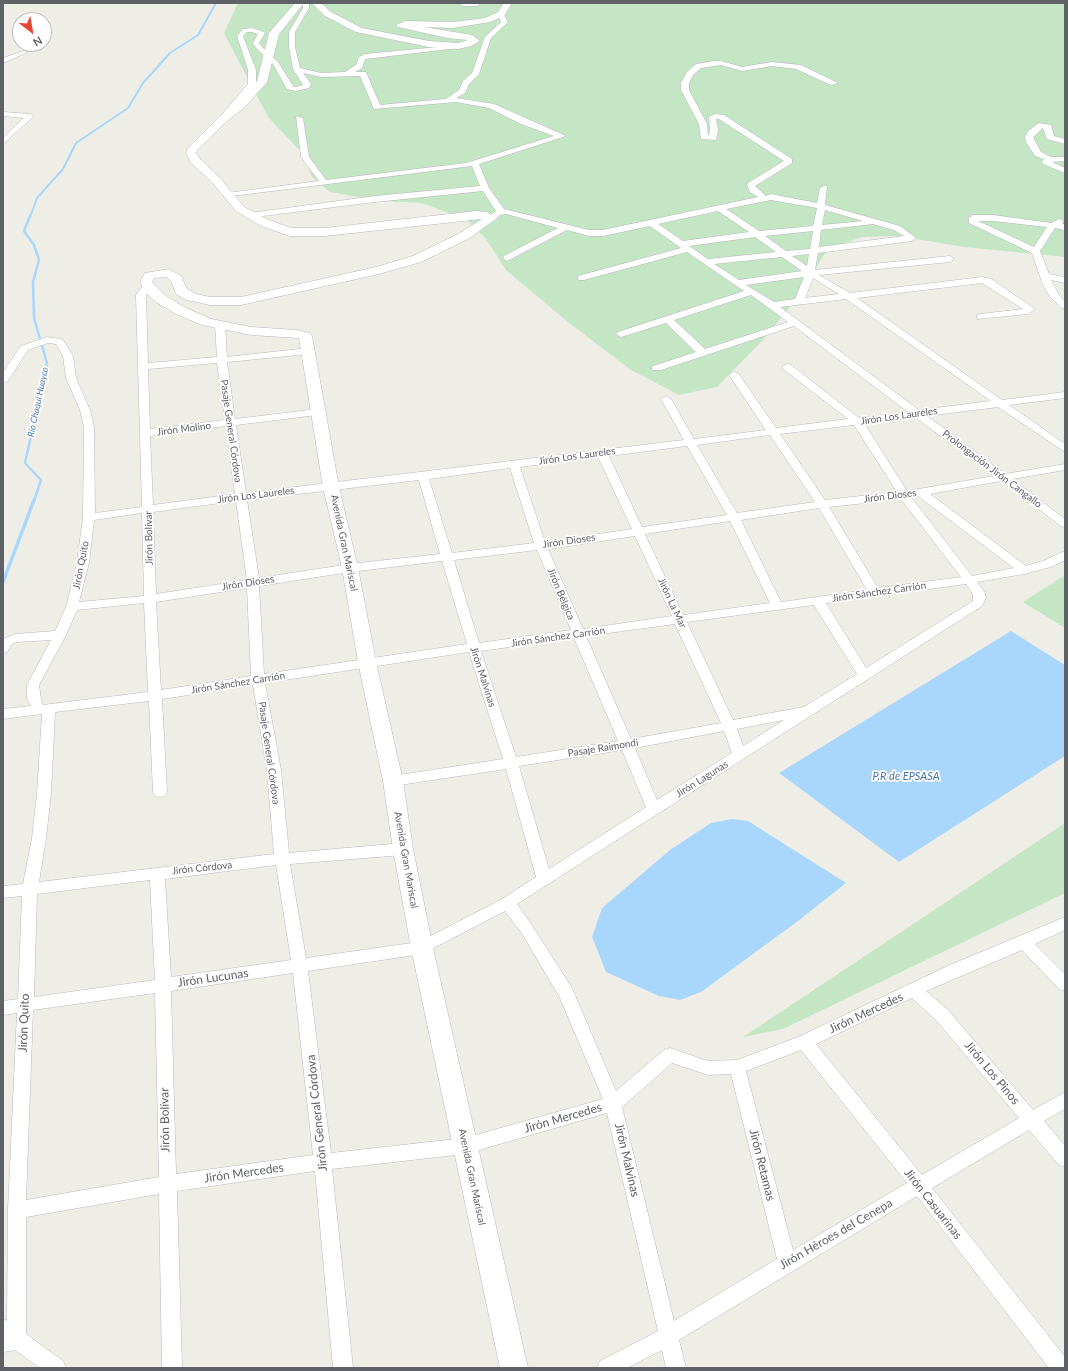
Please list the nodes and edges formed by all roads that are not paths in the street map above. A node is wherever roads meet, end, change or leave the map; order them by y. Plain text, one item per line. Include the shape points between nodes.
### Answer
1 (300, 3) edge
2 (306, 3) edge
3 (316, 3) edge
4 (463, 3) edge
5 (477, 3) edge
6 (508, 3) edge
7 (501, 14) junction
8 (458, 46) junction
9 (25, 52) dead end
10 (269, 57) junction
11 (3, 61) edge
12 (297, 69) junction
13 (347, 74) junction
14 (834, 83) dead end
15 (449, 99) junction
16 (3, 114) edge
17 (298, 118) dead end
18 (223, 119) junction
19 (4, 140) edge
20 (1065, 142) edge
21 (1050, 159) junction
22 (1065, 159) edge
23 (475, 163) junction
24 (1063, 168) edge
25 (323, 182) junction
26 (485, 188) junction
27 (824, 188) dead end
28 (227, 195) junction
29 (763, 197) junction
30 (821, 206) junction
31 (719, 208) junction
32 (501, 211) junction
33 (250, 216) junction
34 (490, 219) junction
35 (876, 222) junction
36 (1064, 222) edge
37 (653, 224) junction
38 (1052, 225) junction
39 (566, 226) junction
40 (818, 228) junction
41 (757, 234) junction
42 (684, 246) junction
43 (812, 251) junction
44 (1036, 251) junction
45 (786, 254) junction
46 (507, 258) dead end
47 (950, 259) dead end
48 (706, 262) junction
49 (810, 273) junction
50 (1046, 276) junction
51 (581, 278) dead end
52 (1065, 280) edge
53 (738, 283) junction
54 (147, 286) junction
55 (752, 292) junction
56 (848, 296) junction
57 (798, 302) junction
58 (772, 305) junction
59 (1065, 306) edge
60 (980, 317) dead end
61 (668, 319) junction
62 (796, 322) junction
63 (220, 325) junction
64 (621, 334) dead end
65 (308, 351) junction
66 (702, 353) junction
67 (222, 360) junction
68 (143, 366) junction
69 (786, 367) dead end
70 (657, 368) dead end
71 (734, 375) dead end
72 (3, 380) edge
73 (1065, 395) edge
74 (666, 399) dead end
75 (1000, 403) junction
76 (317, 412) junction
77 (919, 413) junction
78 (858, 422) junction
79 (231, 423) junction
80 (772, 431) junction
81 (146, 433) junction
82 (690, 441) junction
83 (1065, 449) edge
84 (602, 452) junction
85 (514, 465) junction
86 (1065, 467) edge
87 (423, 476) junction
88 (1004, 478) junction
89 (331, 486) junction
90 (920, 492) junction
91 (904, 495) junction
92 (240, 497) junction
93 (822, 504) junction
94 (148, 510) junction
95 (89, 517) junction
96 (734, 518) junction
97 (1065, 524) edge
98 (638, 531) junction
99 (541, 546) junction
100 (1065, 555) edge
101 (446, 556) junction
102 (350, 568) junction
103 (1024, 570) junction
104 (969, 580) junction
105 (253, 582) junction
106 (875, 593) junction
107 (150, 599) junction
108 (818, 601) junction
109 (72, 607) junction
110 (778, 607) junction
111 (680, 620) junction
112 (578, 634) junction
113 (60, 635) junction
114 (474, 648) junction
115 (3, 649) edge
116 (367, 662) junction
117 (865, 676) junction
118 (258, 679) junction
119 (154, 696) junction
120 (44, 709) junction
121 (812, 710) junction
122 (3, 714) edge
123 (729, 726) junction
124 (626, 745) junction
125 (740, 755) junction
126 (511, 762) junction
127 (393, 781) junction
128 (160, 792) dead end
129 (654, 809) junction
130 (402, 849) junction
131 (282, 859) junction
132 (157, 873) junction
133 (544, 878) junction
134 (30, 888) junction
135 (3, 892) edge
136 (507, 903) junction
137 (1065, 923) edge
138 (1024, 942) junction
139 (422, 948) junction
140 (300, 966) junction
141 (163, 984) junction
142 (1065, 984) edge
143 (915, 990) junction
144 (25, 1005) junction
145 (3, 1008) edge
146 (804, 1042) junction
147 (737, 1067) junction
148 (1065, 1100) edge
149 (613, 1104) junction
150 (1031, 1120) junction
151 (465, 1146) junction
152 (1065, 1159) edge
153 (323, 1162) junction
154 (167, 1184) junction
155 (919, 1185) junction
156 (16, 1210) junction
157 (787, 1263) junction
158 (668, 1336) junction
159 (7, 1337) edge
160 (56, 1368) edge
161 (172, 1368) edge
162 (343, 1368) edge
163 (514, 1368) edge
164 (607, 1368) edge
165 (676, 1368) edge
166 (1061, 1368) edge

1 - 10 street via 274,33
2 - 12 street via 306,8 292,32 292,47
3 - 8 street via 328,14 359,30 429,44
4 - 5 street
6 - 7 street
7 - 8 street via 487,20 453,25 401,25 472,38 475,41
7 - 15 street via 505,22 488,37 475,74 462,91
8 - 13 street via 365,56 361,58 359,66
9 - 11 street
10 - 12 street via 276,62 282,77 293,88 304,88 307,84
10 - 18 street via 259,86
10 - 18 street via 256,43 262,33 252,30 241,32 240,36 252,70 252,84
12 - 13 street via 321,75
13 - 15 street via 364,74 377,107
14 - 29 street via 798,68 772,64 742,69 714,63 700,66 690,74 685,83 685,90 703,124 704,137 713,138 712,118 721,117 790,161 752,185 753,190
15 - 23 street via 491,106 562,136
16 - 19 street via 30,116
17 - 25 street via 305,157
18 - 28 street via 191,153 195,161 216,180
20 - 21 street via 1050,137 1046,126 1040,125 1031,133 1030,142 1038,154
21 - 22 street
21 - 24 street via 1046,161 1048,164
23 - 25 street
23 - 26 street
25 - 28 street
26 - 32 street
26 - 33 street via 375,199
27 - 30 street
28 - 33 street
29 - 30 street
29 - 31 street
30 - 35 street
30 - 40 street
31 - 37 street
31 - 41 street
32 - 34 street
32 - 39 street
33 - 34 street via 290,232 332,231 476,215 484,215
34 - 54 street via 464,236 417,259 241,301 192,298 181,291 177,279 169,273 149,276
35 - 40 street
35 - 43 street via 897,228 912,238
36 - 38 street
37 - 39 street via 595,234
37 - 42 street, Prolongación Jirón Cangallo
38 - 44 street
38 - 44 street via 973,218 972,221
39 - 46 street
40 - 41 street
40 - 43 street
41 - 42 street
41 - 45 street
42 - 48 street, Prolongación Jirón Cangallo
42 - 51 street
43 - 45 street
43 - 49 street
44 - 50 street
45 - 48 street
45 - 49 street
47 - 49 street
48 - 53 street, Prolongación Jirón Cangallo
49 - 53 street
49 - 56 street
49 - 57 street
50 - 52 street
50 - 59 street via 1055,297
53 - 55 street, Prolongación Jirón Cangallo
54 - 63 street via 176,308
54 - 68 street, Jirón Bolívar via 141,295
55 - 58 street, Prolongación Jirón Cangallo
55 - 61 street
56 - 57 street
56 - 60 street via 982,280 988,281 1030,309
56 - 75 street
57 - 58 street
58 - 62 street, Prolongación Jirón Cangallo
61 - 64 street
61 - 66 street
62 - 66 street
62 - 77 street, Prolongación Jirón Cangallo
63 - 65 street, Avenida Gran Mariscal via 260,332 302,335 305,336
63 - 67 street, Pasaje General Córdova
65 - 67 street
65 - 76 street, Avenida Gran Mariscal
66 - 70 street
67 - 68 street
67 - 79 street, Pasaje General Córdova
68 - 81 street, Jirón Bolívar
69 - 78 street
71 - 80 street
72 - 95 street, Jirón Quito via 24,348 47,340 63,344 68,356 71,378 86,410 89,427
73 - 75 street, Jirón Los Laureles
74 - 82 street
75 - 77 street, Jirón Los Laureles
75 - 83 street
76 - 79 street, Jirón Molino
76 - 89 street, Avenida Gran Mariscal
77 - 78 street, Jirón Los Laureles
77 - 88 street, Prolongación Jirón Cangallo
78 - 80 street, Jirón Los Laureles
78 - 91 street
79 - 81 street, Jirón Molino
79 - 92 street, Pasaje General Córdova
80 - 82 street, Jirón Los Laureles
80 - 93 street
81 - 94 street, Jirón Bolívar
82 - 84 street, Jirón Los Laureles
82 - 96 street
84 - 85 street, Jirón Los Laureles
84 - 98 street, Jirón La Mar
85 - 87 street, Jirón Los Laureles
85 - 99 street, Jirón Bélgica
86 - 88 street, Jirón Dioses
87 - 89 street, Jirón Los Laureles
87 - 101 street, Jirón Malvinas
88 - 90 street, Jirón Dioses
88 - 97 street, Prolongación Jirón Cangallo
89 - 92 street, Jirón Los Laureles
89 - 102 street, Avenida Gran Mariscal
90 - 91 street, Jirón Dioses
90 - 103 street
91 - 93 street, Jirón Dioses
91 - 104 street
92 - 94 street, Jirón Los Laureles
92 - 105 street, Pasaje General Córdova
93 - 96 street, Jirón Dioses
93 - 106 street
94 - 95 street, Jirón Los Laureles
94 - 107 street, Jirón Bolívar
95 - 109 street, Jirón Quito via 83,563
96 - 98 street, Jirón Dioses
96 - 110 street
98 - 99 street, Jirón Dioses
98 - 111 street, Jirón La Mar
99 - 101 street, Jirón Dioses
99 - 112 street, Jirón Bélgica
100 - 103 street, Jirón Sánchez Carrión via 1047,564
101 - 102 street, Jirón Dioses
101 - 114 street, Jirón Malvinas
102 - 105 street, Jirón Dioses
102 - 116 street, Avenida Gran Mariscal
103 - 104 street, Jirón Sánchez Carrión
104 - 106 street, Jirón Sánchez Carrión
104 - 117 street, Jirón Lagunas via 979,593 978,603
105 - 107 street, Jirón Dioses
105 - 118 street, Pasaje General Córdova
106 - 108 street, Jirón Sánchez Carrión
107 - 109 street, Jirón Dioses
107 - 119 street, Jirón Bolívar
108 - 110 street, Jirón Sánchez Carrión
108 - 117 street
109 - 113 street, Jirón Quito
110 - 111 street, Jirón Sánchez Carrión
111 - 112 street, Jirón Sánchez Carrión
111 - 123 street, Jirón La Mar
112 - 114 street, Jirón Sánchez Carrión
112 - 124 street, Jirón Bélgica
113 - 115 street via 15,638 8,641
113 - 120 street, Jirón Quito via 33,685 34,699
114 - 116 street, Jirón Sánchez Carrión
114 - 126 street, Jirón Malvinas
116 - 118 street, Jirón Sánchez Carrión
116 - 127 street, Avenida Gran Mariscal
117 - 121 street, Jirón Lagunas
118 - 119 street, Jirón Sánchez Carrión
118 - 131 street, Pasaje General Córdova via 274,770
119 - 120 street, Jirón Sánchez Carrión
119 - 128 street, Jirón Bolívar
120 - 122 street, Jirón Sánchez Carrión
120 - 134 street, Jirón Quito via 44,794
121 - 123 street, Pasaje Raimondi
121 - 125 street, Jirón Lagunas
123 - 124 street, Pasaje Raimondi
123 - 125 street, Jirón La Mar
124 - 126 street, Pasaje Raimondi
124 - 129 street, Jirón Bélgica
125 - 129 street, Jirón Lagunas
126 - 127 street, Pasaje Raimondi
126 - 133 street, Jirón Malvinas
127 - 130 street, Avenida Gran Mariscal
129 - 133 street, Jirón Lagunas
130 - 131 street, Jirón Córdova
130 - 139 street, Avenida Gran Mariscal
131 - 132 street, Jirón Córdova
131 - 140 street, Jirón General Córdova
132 - 134 street, Jirón Córdova
132 - 141 street, Jirón Bolívar
133 - 136 street, Jirón Lagunas
134 - 135 street, Jirón Córdova
134 - 144 street, Jirón Quito
136 - 139 street, Jirón Lagunas
136 - 149 street, Jirón Malvinas via 526,928 566,993
137 - 138 street, Jirón Mercedes
138 - 142 street
138 - 143 street, Jirón Mercedes
139 - 140 street, Jirón Lucunas
139 - 151 street, Avenida Gran Mariscal
140 - 141 street, Jirón Lucunas
140 - 153 street, Jirón General Córdova
141 - 144 street, Jirón Lucunas
141 - 154 street, Jirón Bolívar
143 - 146 street, Jirón Mercedes
143 - 150 street, Jirón Los Pinos via 942,1015
144 - 145 street, Jirón Lucunas
144 - 156 street, Jirón Quito
146 - 147 street, Jirón Mercedes
146 - 155 street, Jirón Casuarinas
147 - 149 street, Jirón Mercedes via 708,1068 670,1055
147 - 157 street, Jirón Retamas
148 - 150 street, Jirón Héroes del Cenepa
149 - 151 street, Jirón Mercedes
149 - 158 street, Jirón Malvinas
150 - 152 street, Jirón Los Pinos
150 - 155 street, Jirón Héroes del Cenepa
151 - 153 street, Jirón Mercedes
151 - 163 street, Avenida Gran Mariscal
153 - 154 street, Jirón Mercedes
153 - 162 street, Jirón General Córdova
154 - 156 street, Jirón Mercedes
154 - 161 street, Jirón Bolívar
155 - 157 street, Jirón Héroes del Cenepa
155 - 166 street, Jirón Casuarinas
156 - 159 street, Jirón Quito
157 - 158 street, Jirón Héroes del Cenepa
158 - 164 street, Jirón Héroes del Cenepa
158 - 165 street, Jirón Malvinas
159 - 160 street

